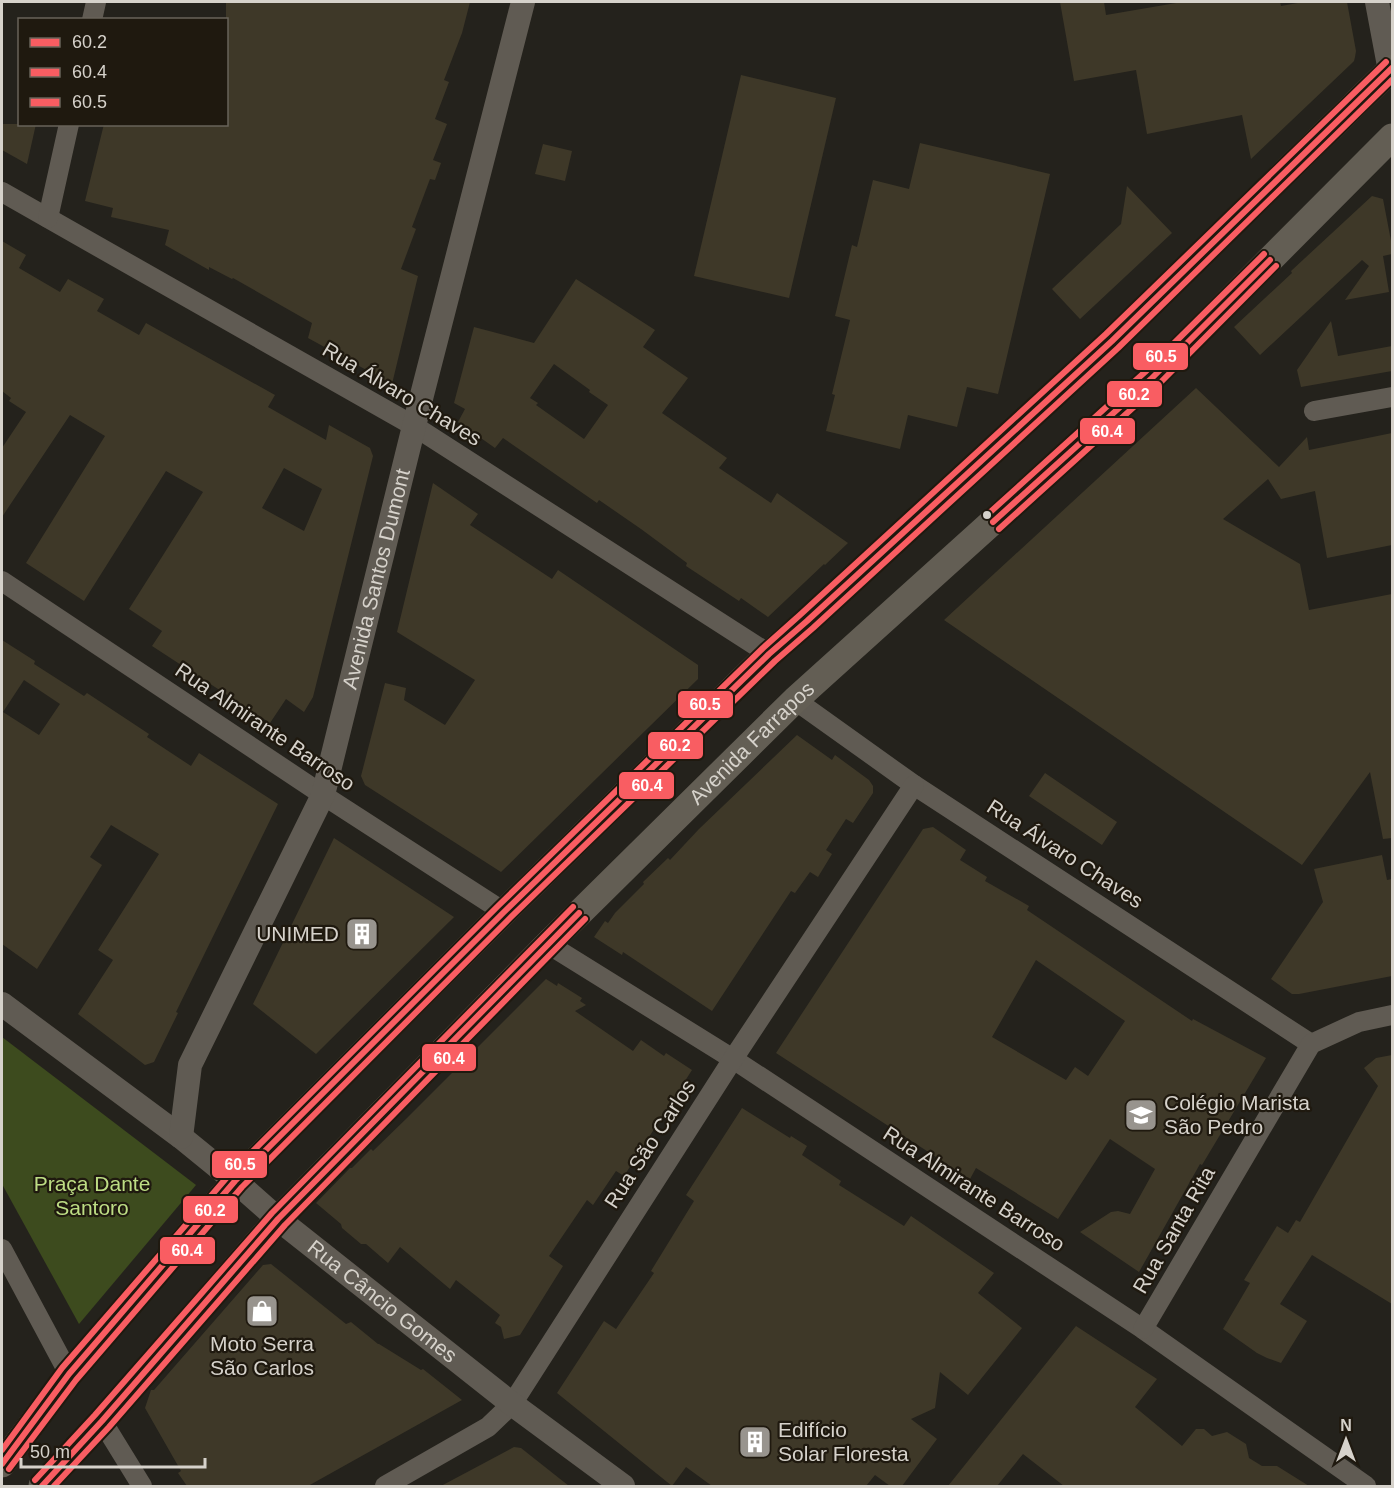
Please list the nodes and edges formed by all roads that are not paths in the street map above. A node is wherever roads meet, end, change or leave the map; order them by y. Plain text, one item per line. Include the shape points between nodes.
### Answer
1 (96, 2) edge
2 (523, 2) edge
3 (1377, 2) edge
4 (92, 18) edge
5 (1392, 74) edge
6 (69, 126) edge
7 (1392, 137) edge
8 (2, 192) edge
9 (48, 218) junction
10 (1392, 397) edge
11 (1314, 411) dead end
12 (414, 426) junction
13 (2, 581) edge
14 (769, 654) junction
15 (795, 700) junction
16 (914, 785) junction
17 (323, 795) junction
18 (504, 912) junction
19 (548, 944) junction
20 (2, 1004) edge
21 (1392, 1015) edge
22 (1311, 1044) junction
23 (733, 1059) junction
24 (181, 1137) junction
25 (235, 1181) junction
26 (278, 1219) junction
27 (2, 1249) edge
28 (1143, 1329) junction
29 (69, 1374) junction
30 (512, 1404) junction
31 (102, 1421) junction
32 (2, 1464) edge
33 (42, 1486) edge
34 (141, 1486) edge
35 (385, 1486) edge
36 (623, 1486) edge
37 (1366, 1486) edge

1 - 4 street
2 - 12 street, Avenida Santos Dumont
3 - 5 street
5 - 14 main road via 1112,341
6 - 9 street
7 - 15 main road, Avenida Farrapos via 1151,379
8 - 9 street, Rua Álvaro Chaves
9 - 12 street, Rua Álvaro Chaves
10 - 11 street
12 - 14 street, Rua Álvaro Chaves
12 - 17 street, Avenida Santos Dumont
13 - 17 street, Rua Almirante Barroso
14 - 18 main road
15 - 16 street, Rua Álvaro Chaves
15 - 19 main road, Avenida Farrapos
16 - 22 street, Rua Álvaro Chaves
16 - 23 street, Rua São Carlos
17 - 18 street, Rua Almirante Barroso
17 - 24 street, Avenida Santos Dumont via 190,1065
18 - 25 main road
19 - 23 street, Rua Almirante Barroso
19 - 26 main road, Avenida Farrapos
20 - 24 street, Rua Câncio Gomes
21 - 22 street via 1359,1022
22 - 28 street, Rua Santa Rita
23 - 28 street, Rua Almirante Barroso
23 - 30 street, Rua São Carlos
24 - 25 street, Rua Câncio Gomes
25 - 26 street, Rua Câncio Gomes
25 - 29 main road
26 - 30 street, Rua Câncio Gomes
26 - 31 main road, Avenida Farrapos
27 - 29 street
28 - 37 street, Rua Almirante Barroso
29 - 32 main road
30 - 35 street, Rua São Carlos via 488,1426
30 - 36 street, Rua Câncio Gomes
31 - 33 main road, Avenida Farrapos
31 - 34 street

